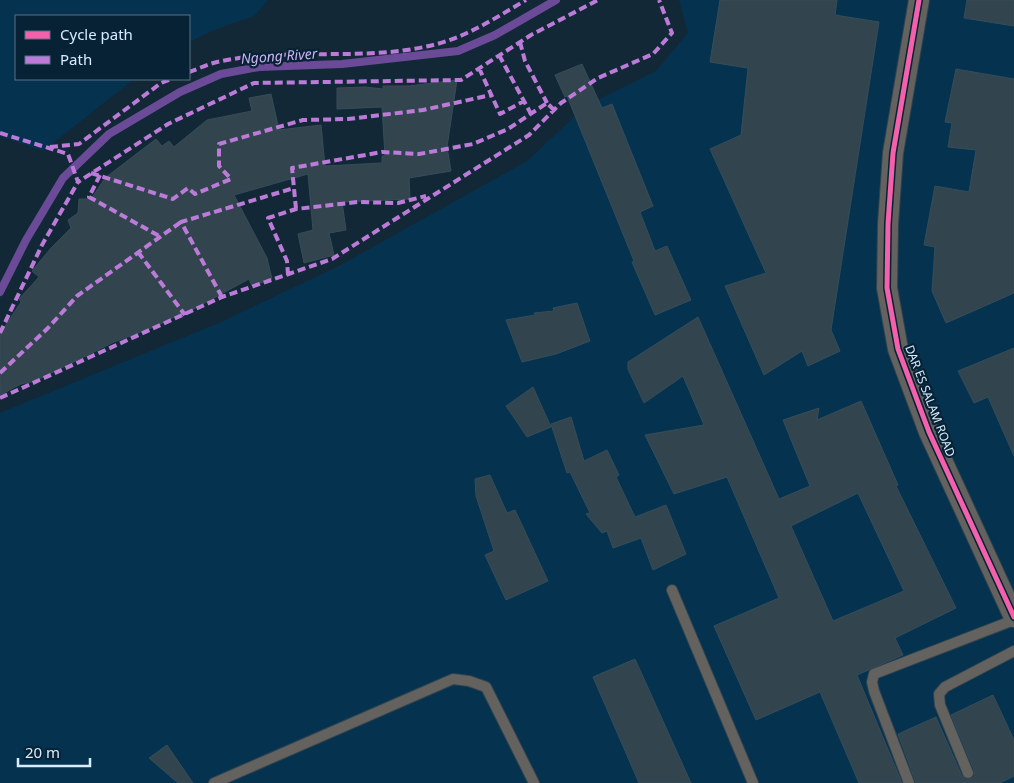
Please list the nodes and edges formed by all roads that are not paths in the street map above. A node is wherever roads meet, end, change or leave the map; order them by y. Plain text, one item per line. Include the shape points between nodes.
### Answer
1 (919, 0) edge
2 (672, 590) dead end
3 (1014, 618) edge
4 (1014, 651) edge
5 (968, 774) dead end
6 (214, 783) edge
7 (534, 783) edge
8 (753, 783) edge
9 (908, 783) edge

1 - 3 street, DAR ES SALAM ROAD via 893,153 887,288 898,349 929,432
2 - 8 lane
3 - 9 lane via 874,674 874,691
4 - 5 lane via 945,687 940,694 940,705
6 - 7 lane via 453,679 486,687

